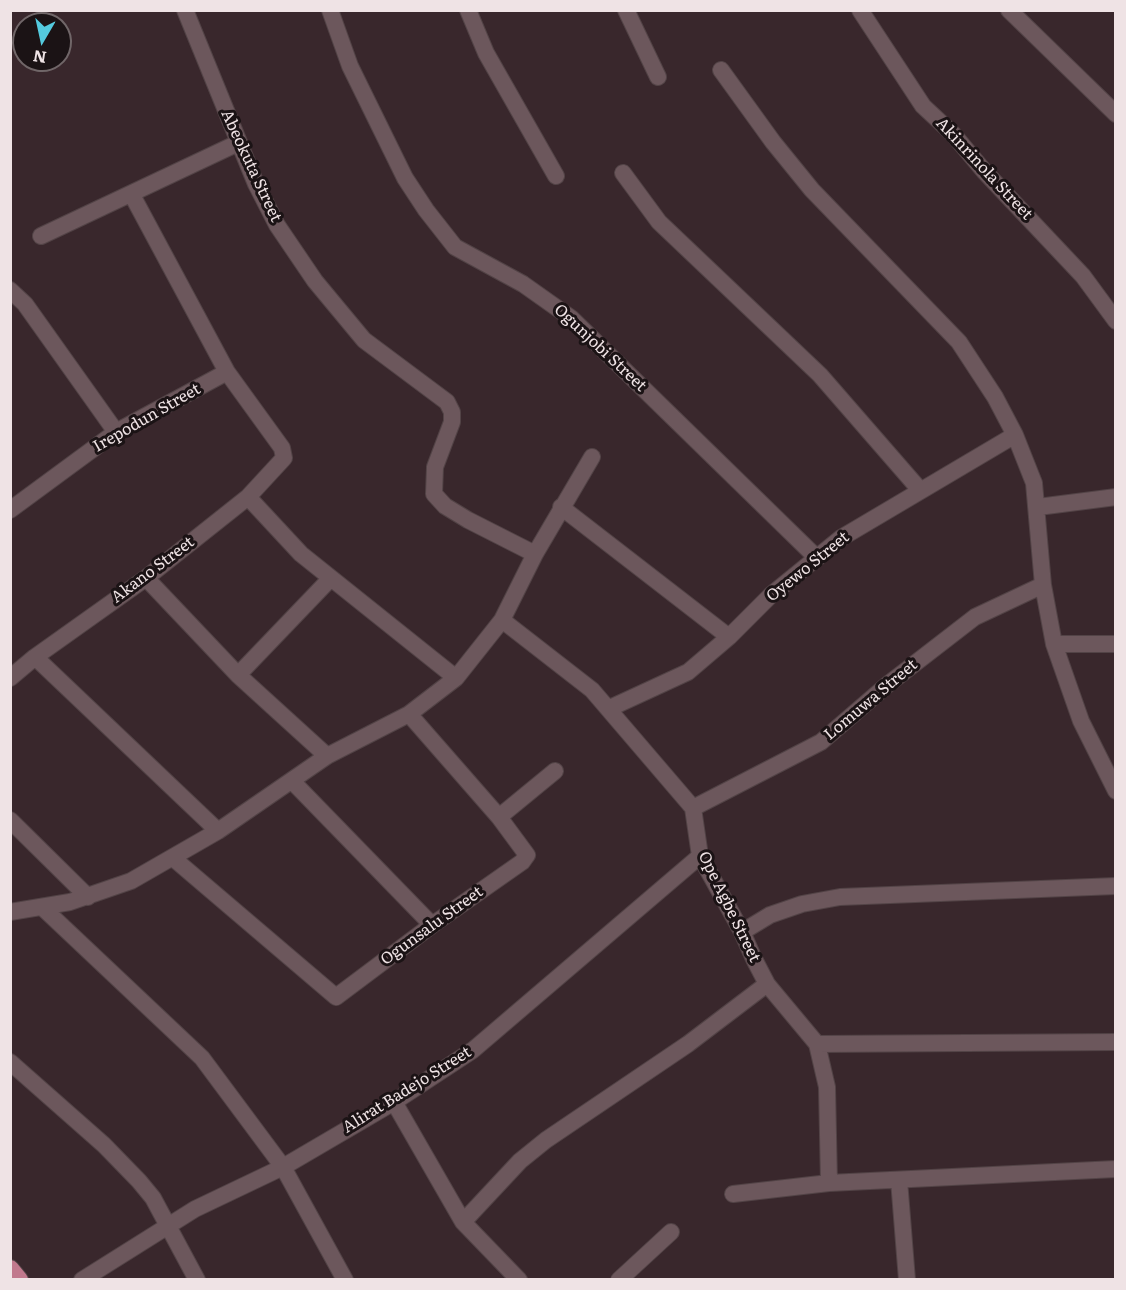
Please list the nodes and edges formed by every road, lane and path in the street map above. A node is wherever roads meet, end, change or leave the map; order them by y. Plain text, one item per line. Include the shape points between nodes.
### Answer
1 (185, 10) edge
2 (330, 10) edge
3 (468, 10) edge
4 (626, 10) edge
5 (860, 10) edge
6 (1009, 10) edge
7 (721, 70) dead end
8 (658, 77) dead end
9 (1116, 114) edge
10 (238, 143) junction
11 (623, 173) dead end
12 (556, 176) dead end
13 (132, 195) junction
14 (41, 236) dead end
15 (10, 290) edge
16 (1116, 321) edge
17 (227, 372) junction
18 (116, 432) junction
19 (1016, 435) junction
20 (592, 457) dead end
21 (920, 490) junction
22 (248, 496) junction
23 (1116, 497) edge
24 (13, 502) edge
25 (561, 507) junction
26 (1038, 507) junction
27 (534, 554) junction
28 (817, 558) junction
29 (146, 578) junction
30 (330, 579) junction
31 (1044, 585) junction
32 (502, 620) junction
33 (729, 637) junction
34 (1054, 644) junction
35 (1116, 644) edge
36 (35, 657) junction
37 (238, 675) junction
38 (10, 678) edge
39 (456, 678) junction
40 (610, 708) junction
41 (409, 714) junction
42 (327, 756) junction
43 (555, 771) dead end
44 (292, 781) junction
45 (1116, 791) edge
46 (693, 808) junction
47 (499, 817) junction
48 (10, 820) edge
49 (218, 831) junction
50 (700, 856) junction
51 (173, 858) junction
52 (1116, 886) edge
53 (88, 897) junction
54 (42, 907) junction
55 (10, 912) edge
56 (432, 925) junction
57 (742, 932) junction
58 (767, 984) junction
59 (1116, 1042) edge
60 (817, 1044) junction
61 (10, 1062) edge
62 (394, 1102) junction
63 (283, 1167) junction
64 (1116, 1169) edge
65 (899, 1180) junction
66 (829, 1183) junction
67 (733, 1194) dead end
68 (463, 1222) junction
69 (168, 1228) junction
70 (671, 1232) dead end
71 (10, 1269) edge
72 (19, 1280) edge
73 (82, 1280) edge
74 (197, 1280) edge
75 (345, 1280) edge
76 (519, 1280) edge
77 (619, 1280) edge
78 (907, 1280) edge

1 - 10 street, Abeokuta Street
2 - 28 street, Ogunjobi Street via 350,66 405,178 455,247 523,284 571,318
3 - 12 street via 486,53
4 - 8 street
5 - 16 street, Akinrinola Street via 923,106 1083,276
6 - 9 street
7 - 19 street via 812,190 959,342
10 - 13 street
10 - 27 street, Abeokuta Street via 277,225 315,281 364,340 447,402 452,422 435,467 434,494 468,520
11 - 21 street via 659,222 820,375
13 - 14 street
13 - 17 street
15 - 18 street via 25,304
17 - 18 street, Irepodun Street
17 - 22 street, Akano Street via 284,452 284,458
18 - 24 street, Irepodun Street
19 - 21 street, Oyewo Street
19 - 26 street
20 - 25 street
21 - 28 street, Oyewo Street via 865,522
22 - 29 street, Akano Street
22 - 30 street via 301,554
23 - 26 street
25 - 27 street
25 - 33 street
26 - 31 street
27 - 32 street
28 - 33 street, Oyewo Street via 771,595
29 - 36 street, Akano Street
29 - 37 street
30 - 37 street
30 - 39 street
31 - 34 street
31 - 46 street, Lomuwa Street via 975,617 821,742
32 - 39 street
32 - 40 street
33 - 40 street, Oyewo Street via 678,678
34 - 35 street
34 - 45 street via 1081,721
36 - 38 street, Akano Street
36 - 49 street
37 - 42 street
39 - 41 street
40 - 46 street
41 - 42 street
41 - 47 street
42 - 44 street
43 - 47 street
44 - 49 street
44 - 56 street
46 - 50 street, Ope Agbe Street
47 - 56 street, Ogunsalu Street via 527,855
48 - 53 street
49 - 51 street
50 - 57 street, Ope Agbe Street
50 - 62 street, Alirat Badejo Street via 488,1038
51 - 53 street via 131,881
51 - 56 street, Ogunsalu Street via 336,997
52 - 57 street via 840,897 770,915
53 - 54 street
54 - 55 street
54 - 63 street via 190,1045
57 - 58 street, Ope Agbe Street
58 - 60 street, Ope Agbe Street
58 - 68 street via 688,1044 546,1140 520,1161
59 - 60 street
60 - 66 street, Ope Agbe Street via 827,1087
61 - 69 street via 139,1180
62 - 63 street, Alirat Badejo Street
62 - 68 street
63 - 69 street, Alirat Badejo Street via 195,1209
63 - 75 street
64 - 65 street
65 - 66 street
65 - 78 street
66 - 67 street
68 - 76 street
69 - 73 street, Alirat Badejo Street
69 - 74 street
70 - 77 street
71 - 72 main road

